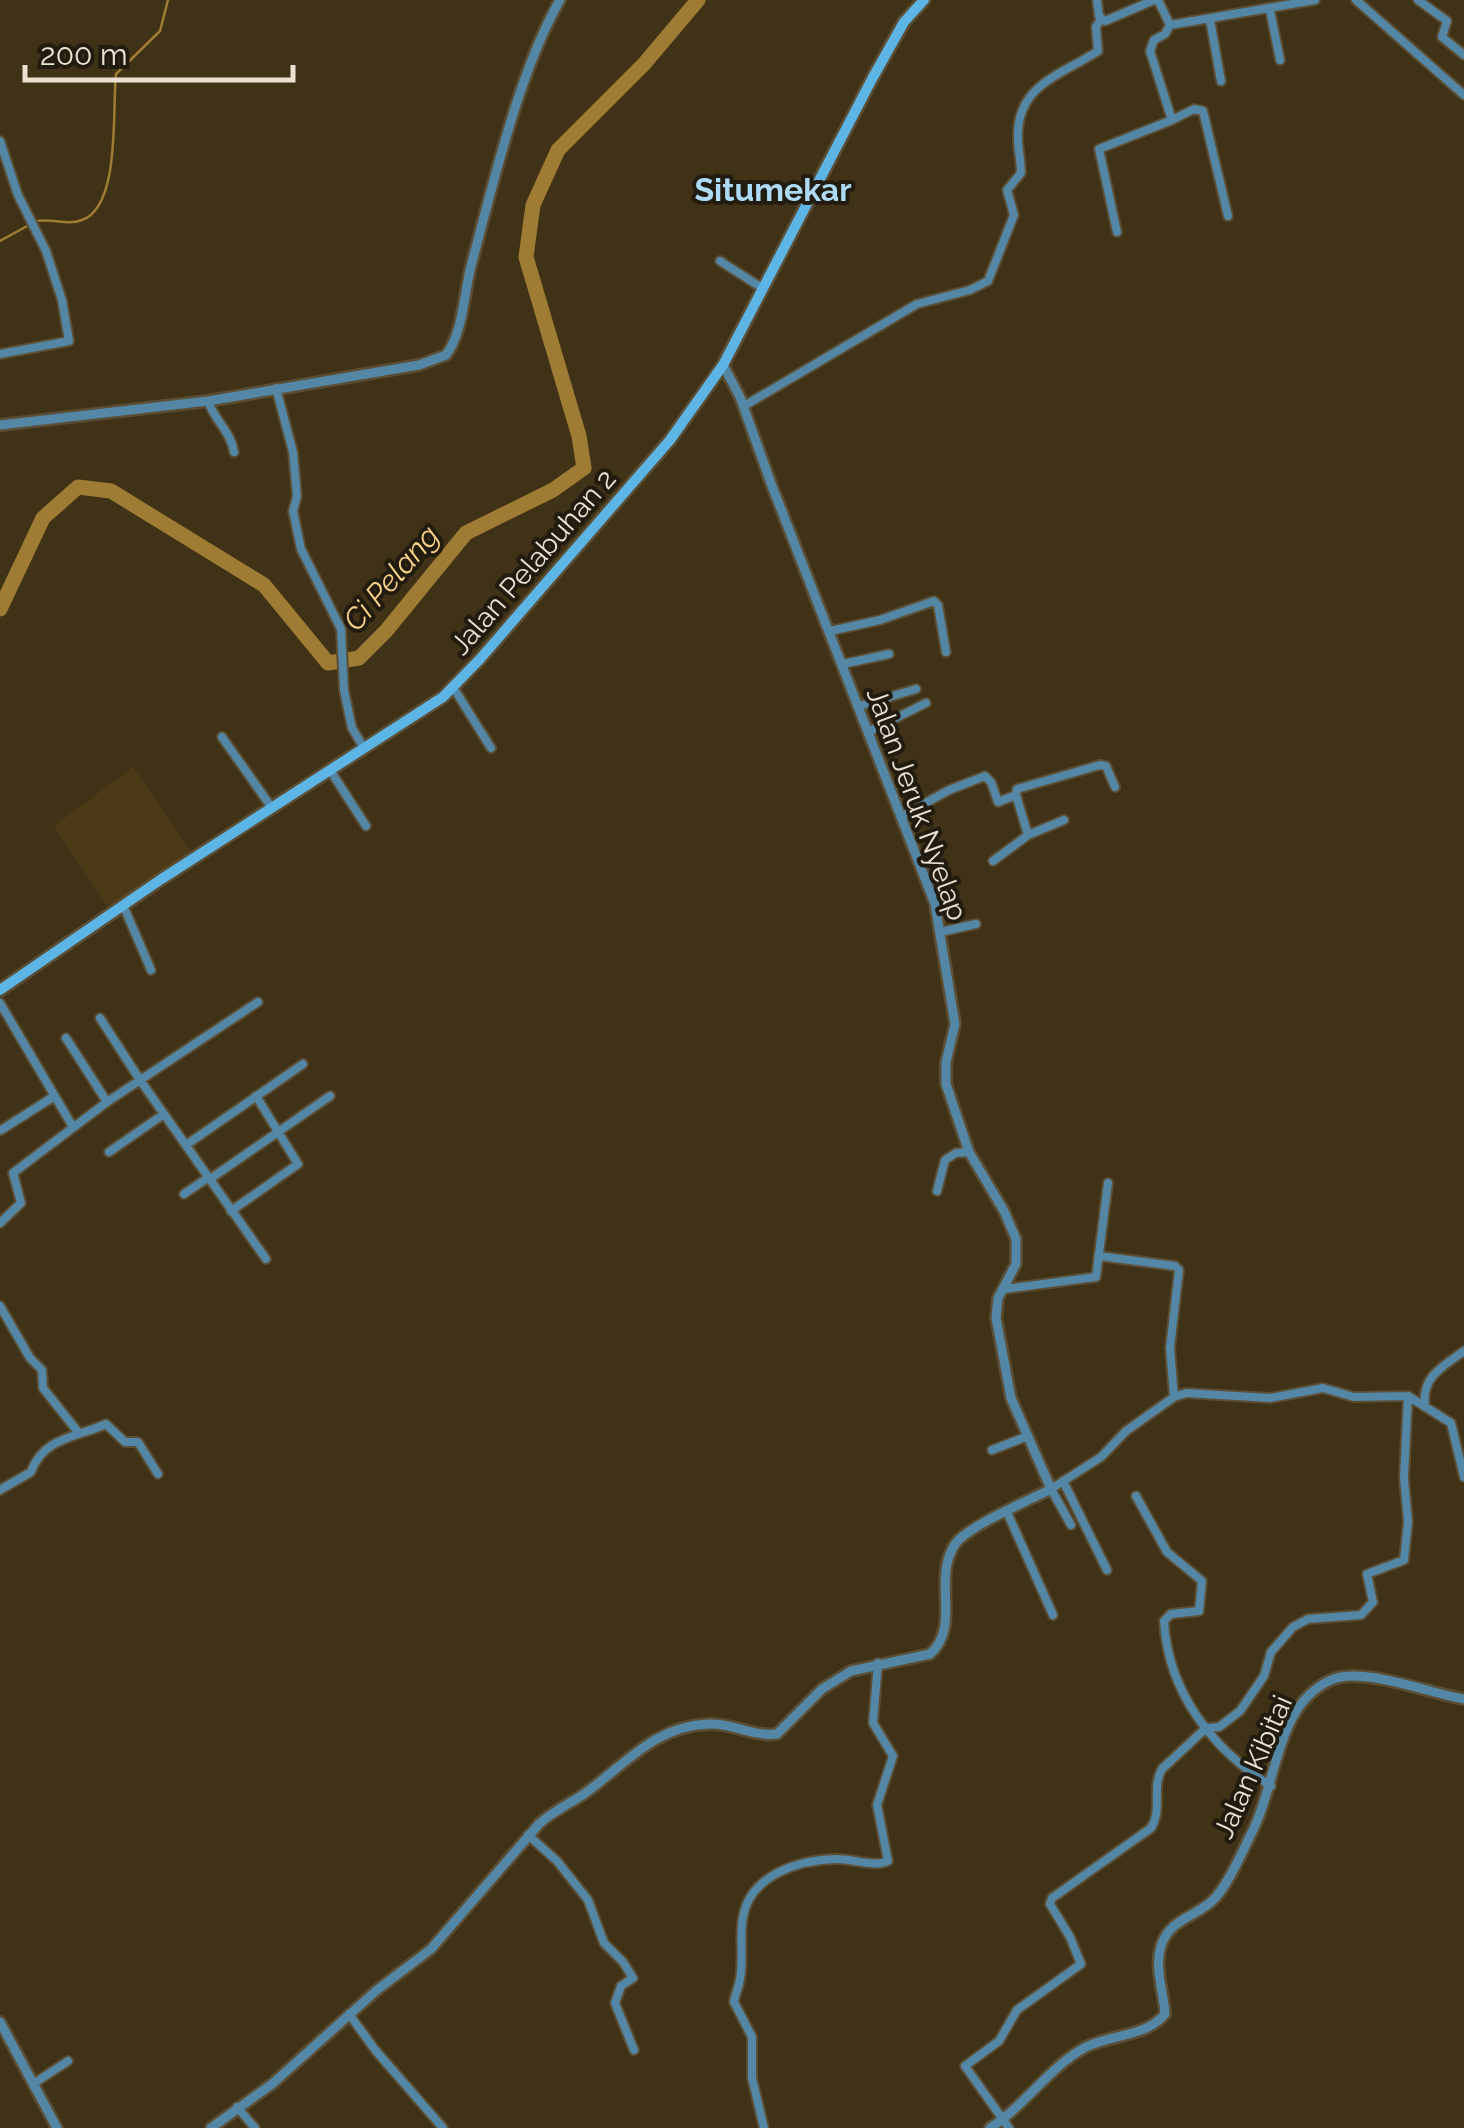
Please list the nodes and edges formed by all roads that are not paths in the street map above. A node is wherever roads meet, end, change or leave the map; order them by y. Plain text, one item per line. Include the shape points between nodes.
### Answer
1 (560, 0) edge
2 (924, 0) edge
3 (1097, 0) edge
4 (1156, 0) edge
5 (1315, 0) edge
6 (1356, 0) edge
7 (1418, 0) edge
8 (1270, 10) junction
9 (1101, 19) junction
10 (1210, 20) junction
11 (1170, 25) junction
12 (1464, 55) edge
13 (1280, 60) dead end
14 (1222, 81) dead end
15 (1464, 94) edge
16 (1172, 120) junction
17 (0, 141) edge
18 (1228, 216) dead end
19 (1117, 232) dead end
20 (720, 261) dead end
21 (762, 288) junction
22 (0, 354) edge
23 (723, 365) junction
24 (276, 388) junction
25 (208, 402) junction
26 (744, 406) junction
27 (0, 425) edge
28 (234, 452) dead end
29 (830, 632) junction
30 (946, 652) dead end
31 (889, 654) dead end
32 (843, 664) junction
33 (453, 687) junction
34 (916, 689) dead end
35 (926, 703) dead end
36 (858, 706) junction
37 (868, 732) junction
38 (222, 738) dead end
39 (364, 748) junction
40 (491, 748) dead end
41 (330, 770) junction
42 (1114, 788) dead end
43 (1016, 795) junction
44 (272, 808) junction
45 (902, 816) junction
46 (1064, 820) dead end
47 (366, 826) dead end
48 (1028, 835) junction
49 (992, 861) dead end
50 (123, 905) junction
51 (976, 924) dead end
52 (940, 932) junction
53 (152, 970) dead end
54 (0, 990) edge
55 (258, 1002) dead end
56 (0, 1003) edge
57 (100, 1018) dead end
58 (66, 1038) dead end
59 (303, 1064) dead end
60 (140, 1080) junction
61 (256, 1096) junction
62 (330, 1096) dead end
63 (53, 1097) junction
64 (107, 1102) junction
65 (164, 1114) junction
66 (73, 1127) junction
67 (1, 1130) edge
68 (280, 1131) junction
69 (186, 1145) junction
70 (108, 1152) dead end
71 (970, 1152) junction
72 (210, 1178) junction
73 (1108, 1183) dead end
74 (938, 1191) dead end
75 (184, 1194) dead end
76 (231, 1211) junction
77 (0, 1223) edge
78 (1099, 1256) junction
79 (266, 1259) dead end
80 (1004, 1289) junction
81 (0, 1306) edge
82 (1464, 1351) edge
83 (1408, 1396) junction
84 (1174, 1397) junction
85 (1424, 1407) junction
86 (78, 1432) junction
87 (1028, 1436) junction
88 (992, 1450) dead end
89 (158, 1474) dead end
90 (1464, 1477) edge
91 (1063, 1481) junction
92 (1051, 1489) junction
93 (0, 1490) edge
94 (1136, 1496) dead end
95 (1007, 1512) junction
96 (1070, 1525) dead end
97 (1107, 1570) dead end
98 (1053, 1615) dead end
99 (878, 1663) junction
100 (1464, 1699) edge
101 (1206, 1728) junction
102 (1271, 1786) junction
103 (528, 1835) junction
104 (349, 2014) junction
105 (0, 2022) edge
106 (634, 2050) dead end
107 (68, 2062) dead end
108 (34, 2084) junction
109 (237, 2107) junction
110 (1006, 2124) edge
111 (57, 2128) edge
112 (211, 2128) edge
113 (255, 2128) edge
114 (443, 2128) edge
115 (764, 2128) edge
116 (990, 2128) edge

1 - 24 street via 520,100 449,352 419,366
2 - 21 main road, Jalan Pelabuhan 2 via 904,22
3 - 9 street
4 - 9 street
4 - 11 street
5 - 8 street
6 - 15 street
7 - 12 street via 1447,21 1442,37
8 - 10 street
8 - 13 street
9 - 26 street via 1098,51 1045,80 1024,104 1021,173 1008,190 1013,222 988,282 917,304
10 - 11 street
10 - 14 street
11 - 16 street via 1150,50
16 - 18 street via 1202,111
16 - 19 street via 1099,149
17 - 22 street via 46,251 70,341
20 - 21 street
21 - 23 main road, Jalan Pelabuhan 2
23 - 26 street, Jalan Jeruk Nyelap
23 - 33 main road, Jalan Pelabuhan 2 via 670,440
24 - 25 street
24 - 39 street via 293,452 301,549 339,625 344,690
25 - 27 street
25 - 28 street
26 - 29 street, Jalan Jeruk Nyelap
29 - 30 street via 934,602
29 - 32 street, Jalan Jeruk Nyelap
31 - 32 street
32 - 36 street, Jalan Jeruk Nyelap
33 - 39 main road, Jalan Pelabuhan 2
33 - 40 street
34 - 36 street
35 - 37 street
36 - 37 street, Jalan Jeruk Nyelap
37 - 45 street, Jalan Jeruk Nyelap
38 - 44 street
39 - 41 main road, Jalan Pelabuhan 2
41 - 44 main road, Jalan Pelabuhan 2
41 - 47 street
42 - 43 street via 1106,765 1100,765 1017,789
43 - 45 street via 997,801 985,776
43 - 48 street
44 - 50 main road, Jalan Pelabuhan 2
45 - 52 street, Jalan Jeruk Nyelap
46 - 48 street
48 - 49 street
50 - 53 street
50 - 54 main road, Jalan Pelabuhan 2
51 - 52 street
52 - 71 street, Jalan Jeruk Nyelap via 955,1024 946,1084
55 - 60 street
56 - 63 street
57 - 60 street
58 - 64 street
59 - 61 street
60 - 64 street
60 - 65 street
61 - 68 street
61 - 69 street
62 - 68 street
63 - 66 street
63 - 67 street
64 - 66 street
65 - 69 street
65 - 70 street
66 - 77 street via 13,1173 21,1203
68 - 72 street
68 - 76 street via 298,1166
69 - 72 street
71 - 74 street via 945,1160
71 - 80 street, Jalan Jeruk Nyelap via 1016,1239 1016,1264
72 - 75 street
72 - 76 street
73 - 78 street
76 - 79 street
78 - 80 street via 1094,1278
78 - 84 street via 1178,1268 1170,1348
80 - 87 street, Jalan Jeruk Nyelap via 996,1318 1008,1386
81 - 86 street via 42,1370 43,1388
82 - 85 street via 1428,1380
83 - 84 street via 1354,1397 1323,1388 1270,1398
83 - 85 street
83 - 101 street via 1404,1560 1367,1574 1373,1602 1361,1615 1308,1618 1286,1634 1240,1711
84 - 91 street
85 - 90 street via 1451,1423
86 - 89 street via 108,1424 125,1442 138,1442
86 - 93 street via 48,1447 31,1472
87 - 88 street
87 - 92 street, Jalan Jeruk Nyelap
91 - 92 street
91 - 97 street
92 - 95 street
92 - 96 street
94 - 101 street via 1164,1549 1203,1584 1199,1610 1164,1621 1178,1682
95 - 98 street
95 - 99 street via 966,1534 951,1551 944,1571 946,1623 936,1649
99 - 103 street via 832,1682 773,1735 722,1724 661,1734
99 - 115 street via 873,1722 892,1756 877,1804 888,1861 790,1866 755,1892 743,1914 734,2002 750,2030
100 - 102 street, Jalan Kibitai via 1372,1676 1336,1677 1309,1694 1295,1714
101 - 102 street
101 - 110 street via 1157,1778 1151,1828 1052,1898 1082,1963 1024,2004 999,2041 965,2066
102 - 110 street, Jalan Kibitai via 1216,1897 1176,1923 1164,1940 1159,1966 1165,2014 1148,2028 1081,2050
103 - 104 street via 431,1949
103 - 106 street via 588,1900 602,1938 633,1978 615,2004
104 - 109 street
104 - 114 street
105 - 108 street
107 - 108 street
108 - 111 street
109 - 112 street
109 - 113 street
110 - 116 street, Jalan Kibitai

